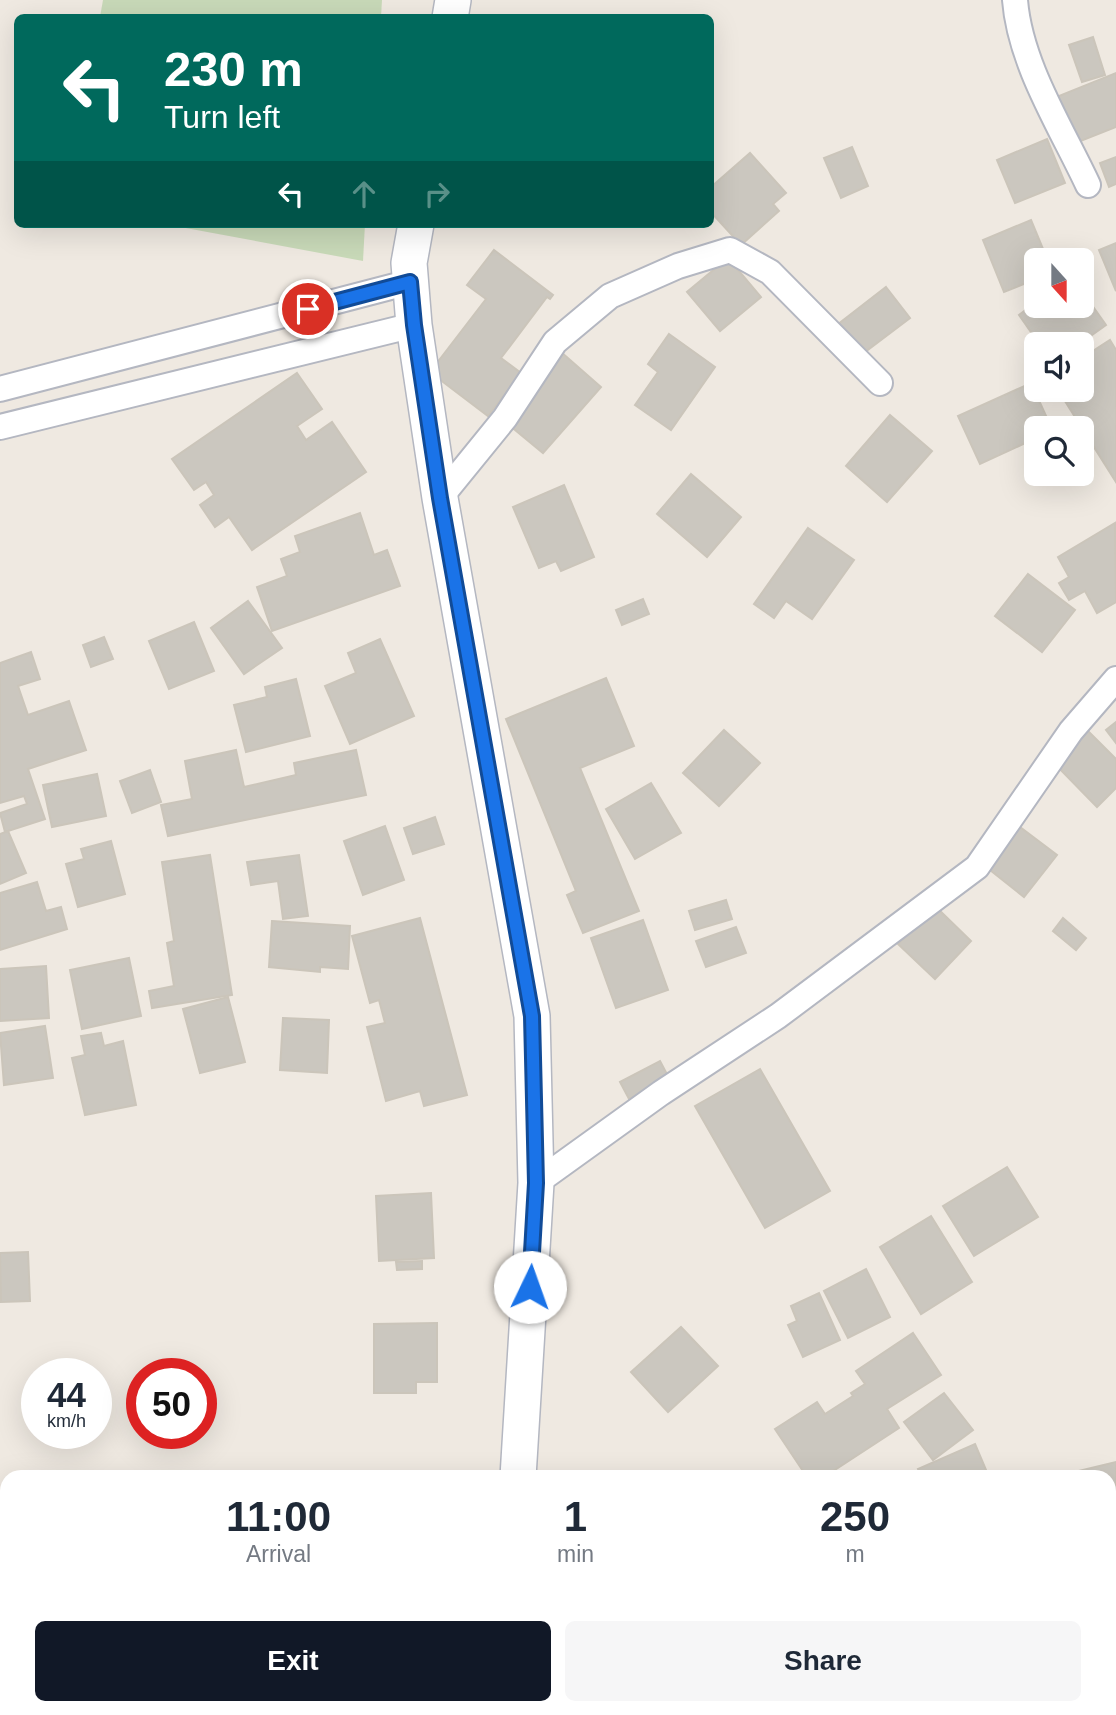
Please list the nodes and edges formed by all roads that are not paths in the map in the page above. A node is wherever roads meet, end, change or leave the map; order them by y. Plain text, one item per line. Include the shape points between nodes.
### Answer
1 (1015, 0) edge
2 (1088, 185) dead end
3 (414, 228) edge
4 (410, 282) junction
5 (414, 325) junction
6 (880, 383) dead end
7 (0, 389) edge
8 (0, 427) edge
9 (440, 498) junction
10 (1116, 679) edge
11 (536, 1183) junction
12 (518, 1470) edge

1 - 2 street via 1030,61
3 - 4 main road
4 - 5 main road
4 - 7 street
5 - 8 street
5 - 9 main road
6 - 9 street via 770,272 730,250 678,266 610,296 555,342 505,418
9 - 11 main road via 532,1016
10 - 11 street via 1072,731 977,867 778,1016
11 - 12 main road

